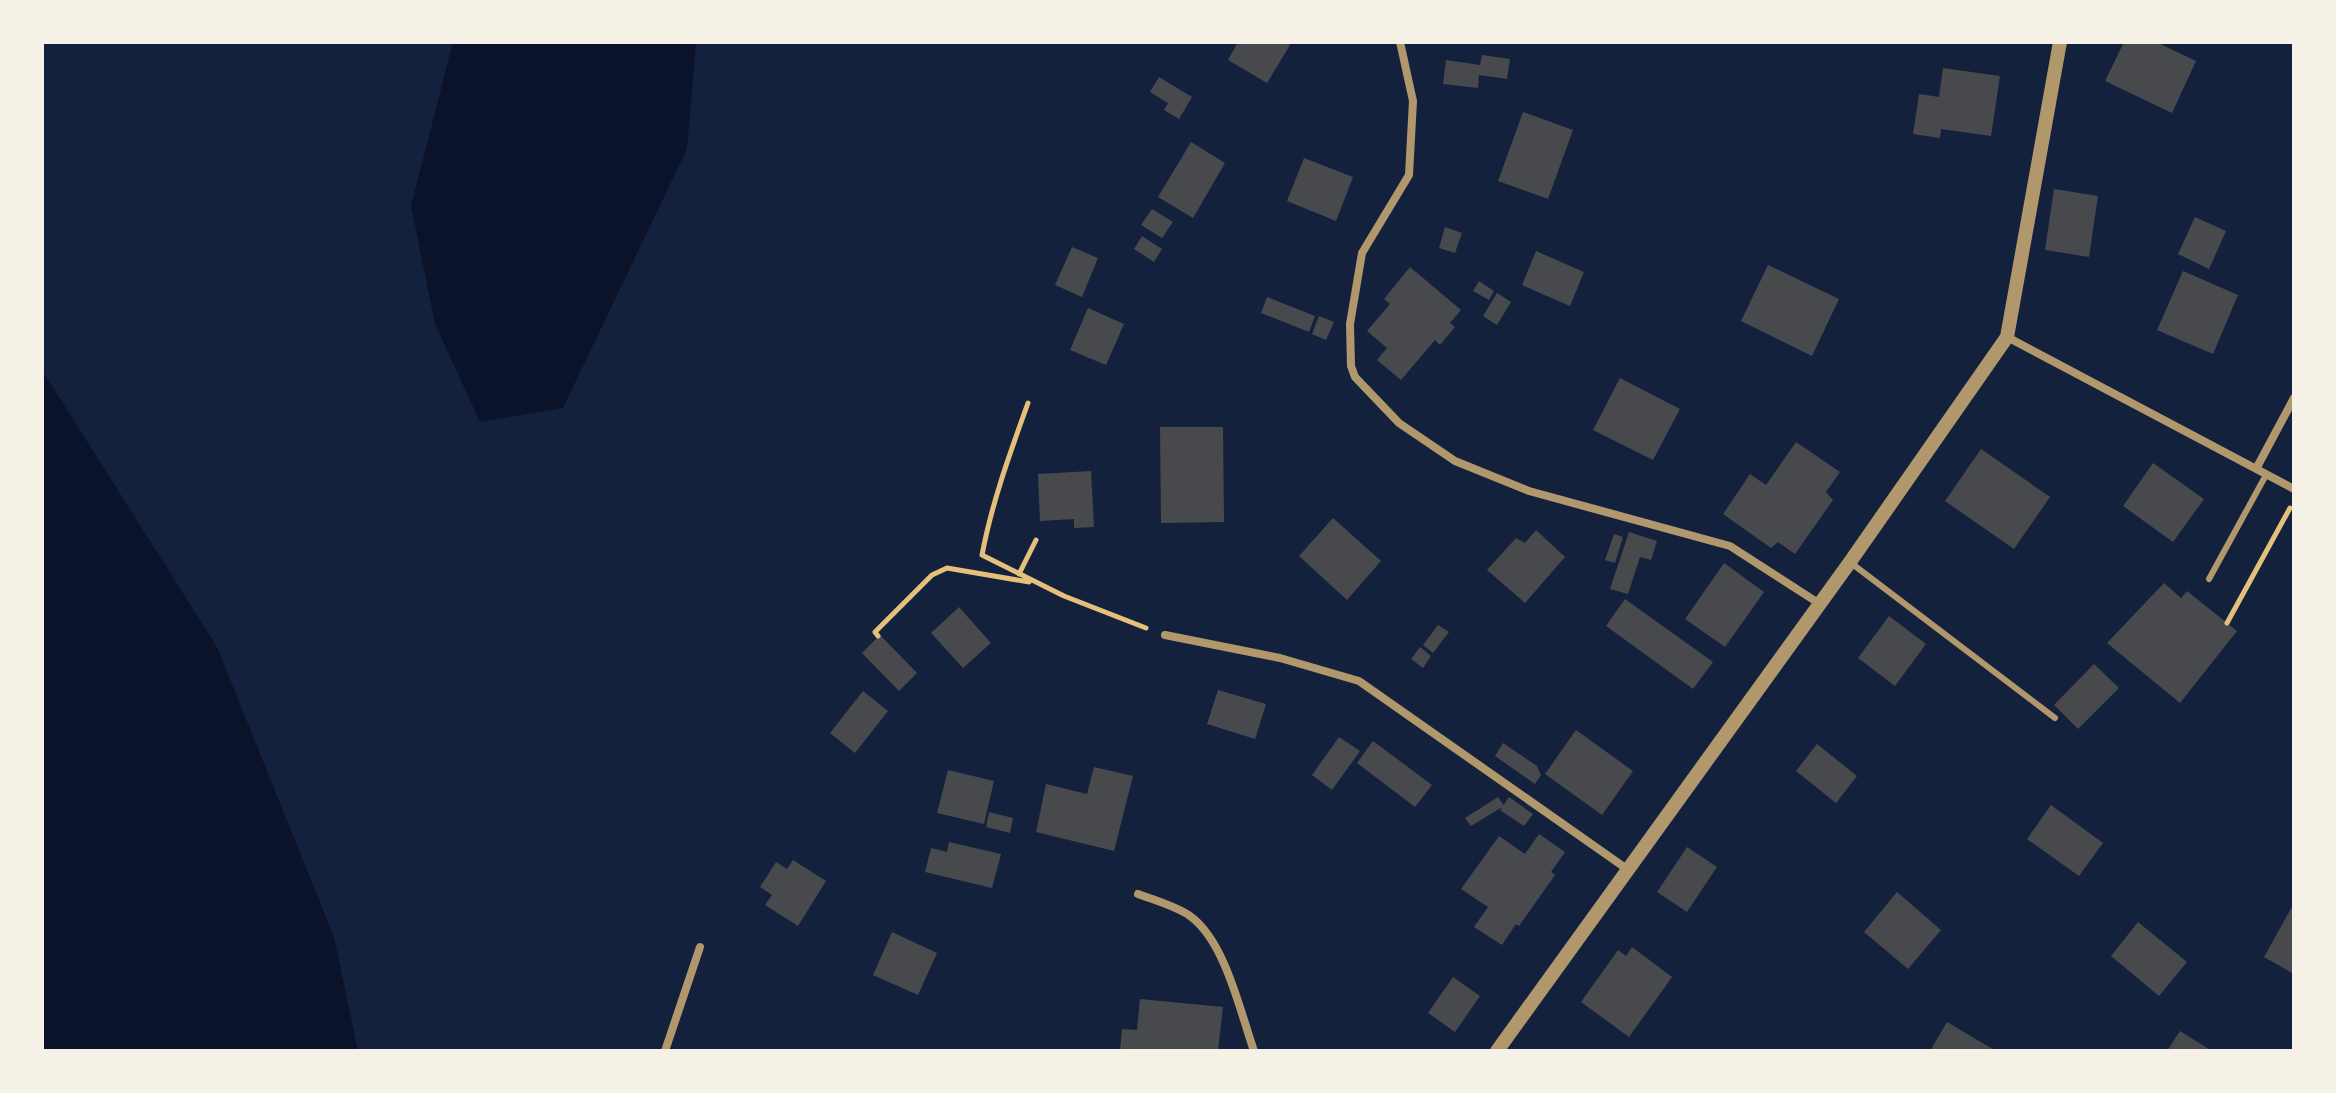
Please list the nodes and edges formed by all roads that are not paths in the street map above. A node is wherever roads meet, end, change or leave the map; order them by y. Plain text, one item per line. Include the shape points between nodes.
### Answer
1 (1400, 42) edge
2 (2060, 42) edge
3 (2007, 337) junction
4 (2294, 398) edge
5 (2256, 469) junction
6 (2266, 475) junction
7 (2294, 489) edge
8 (1850, 562) junction
9 (2209, 579) dead end
10 (1820, 604) junction
11 (1165, 635) road end
12 (2055, 718) dead end
13 (1627, 869) junction
14 (1138, 894) dead end
15 (700, 947) dead end
16 (665, 1051) edge
17 (1254, 1051) edge
18 (1497, 1051) edge

1 - 10 street via 1413,101 1409,175 1362,253 1350,324 1355,377 1399,423 1455,461 1529,491 1730,546
2 - 3 street
3 - 5 street
3 - 8 street
4 - 5 street
5 - 6 street
6 - 7 street
6 - 9 lane
8 - 10 street
8 - 12 lane
10 - 13 street
11 - 13 street via 1280,658 1359,681
13 - 18 street
14 - 17 street via 1189,915 1208,933
15 - 16 street

